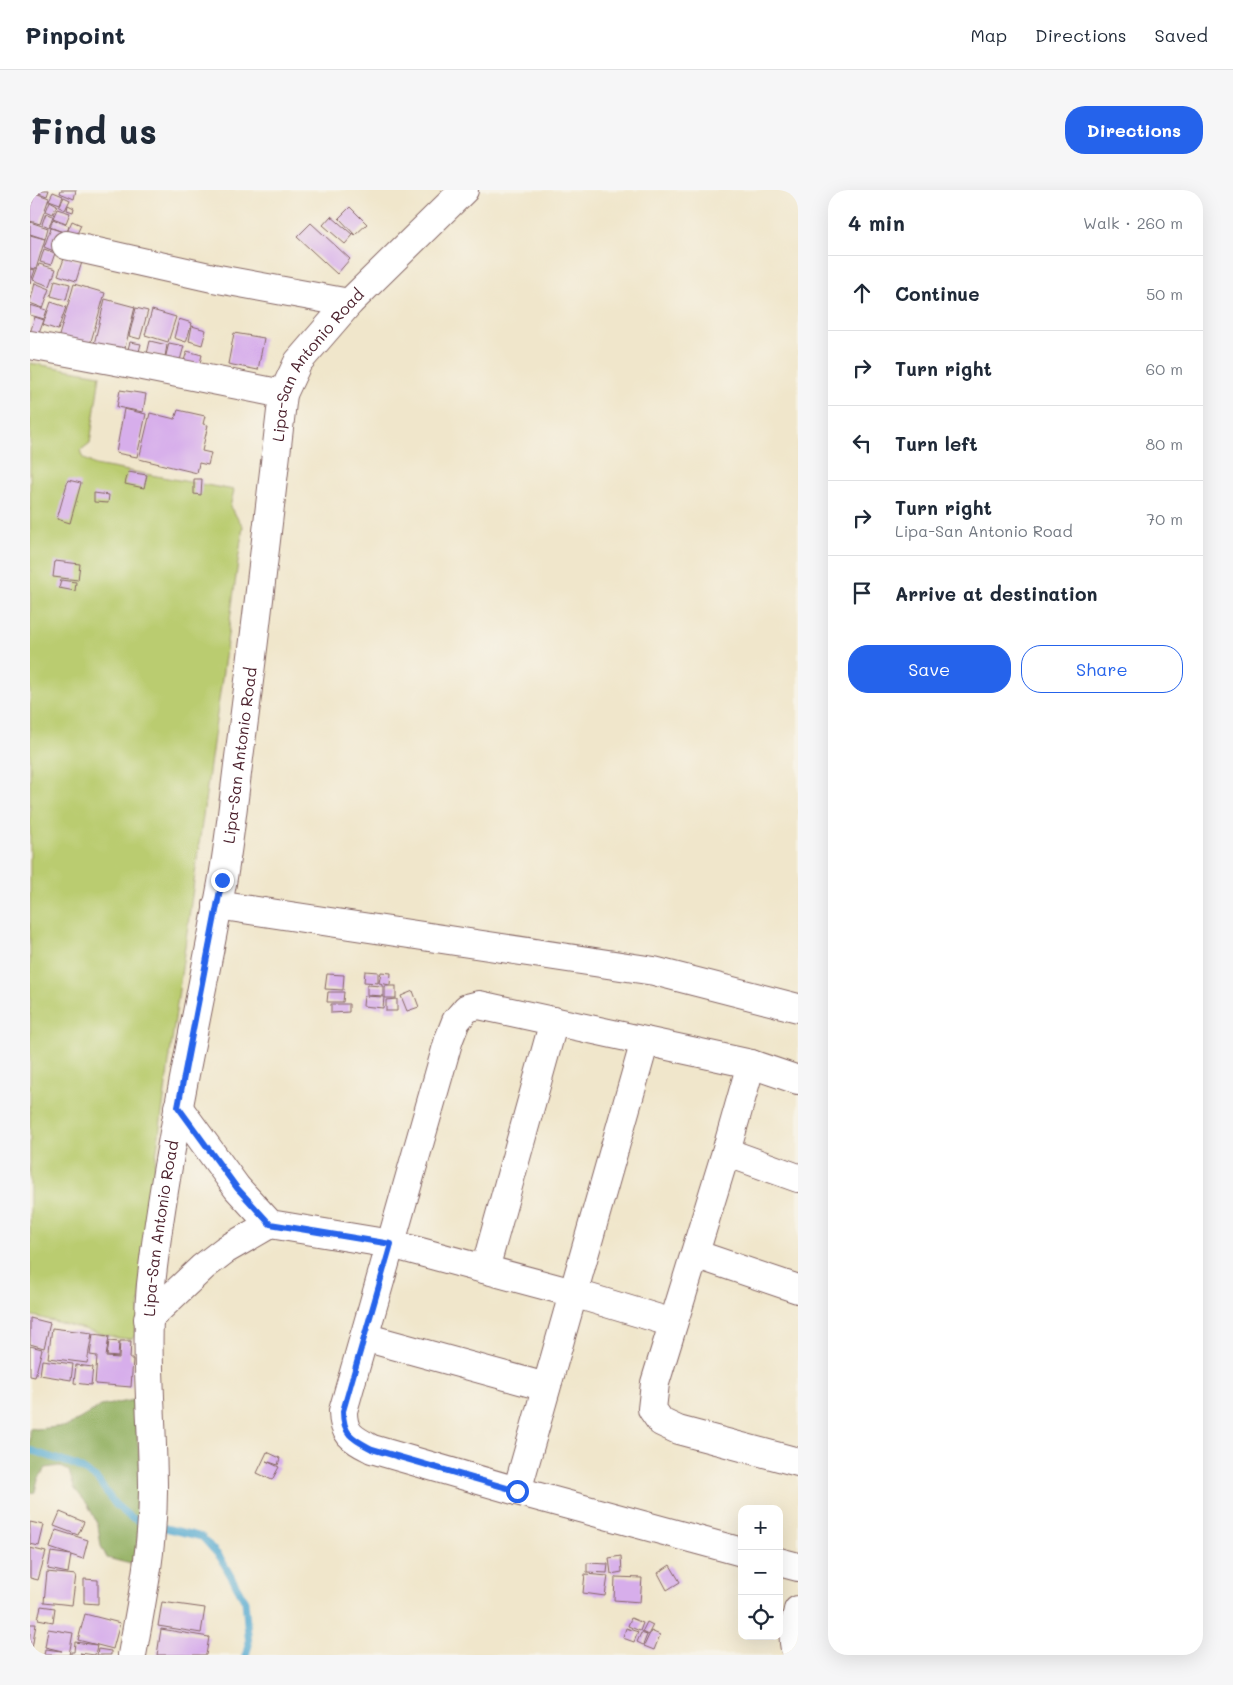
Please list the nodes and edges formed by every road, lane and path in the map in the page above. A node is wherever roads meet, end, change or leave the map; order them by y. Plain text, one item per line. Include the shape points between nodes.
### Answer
1 (464, 190) edge
2 (66, 245) dead end
3 (349, 303) junction
4 (30, 345) edge
5 (283, 394) junction
6 (218, 905) junction
7 (798, 1008) edge
8 (554, 1021) junction
9 (645, 1041) junction
10 (751, 1064) junction
11 (798, 1080) edge
12 (178, 1107) junction
13 (726, 1152) junction
14 (798, 1178) edge
15 (270, 1224) junction
16 (391, 1244) junction
17 (695, 1254) junction
18 (485, 1269) junction
19 (798, 1290) edge
20 (573, 1293) junction
21 (148, 1318) junction
22 (673, 1324) junction
23 (364, 1337) junction
24 (546, 1387) junction
25 (798, 1462) edge
26 (517, 1491) junction
27 (738, 1551) edge
28 (783, 1563) edge
29 (798, 1567) edge
30 (798, 1610) edge
31 (132, 1655) edge
32 (798, 1655) edge

1 - 3 street, Lipa-San Antonio Road
2 - 3 street via 213,278
3 - 5 street, Lipa-San Antonio Road via 298,362
4 - 5 street
5 - 6 street, Lipa-San Antonio Road
6 - 7 street via 654,971
6 - 12 street, Lipa-San Antonio Road
8 - 9 street
8 - 16 street via 479,1005 467,1008 456,1021
8 - 18 street
9 - 10 street
9 - 20 street
10 - 11 street
10 - 13 street
12 - 15 street via 237,1188
12 - 21 street, Lipa-San Antonio Road
13 - 14 street
13 - 17 street
15 - 16 street
15 - 21 street via 203,1267
16 - 18 street
16 - 23 street
17 - 19 street
17 - 22 street
18 - 20 street
20 - 22 street
20 - 24 street
21 - 31 street, Lipa-San Antonio Road via 150,1549
22 - 25 street via 655,1383 652,1409 662,1422 678,1430
23 - 24 street
23 - 26 street via 343,1411 343,1426 354,1439 372,1449
24 - 26 street
26 - 27 street
28 - 29 street
30 - 32 street via 794,1650

